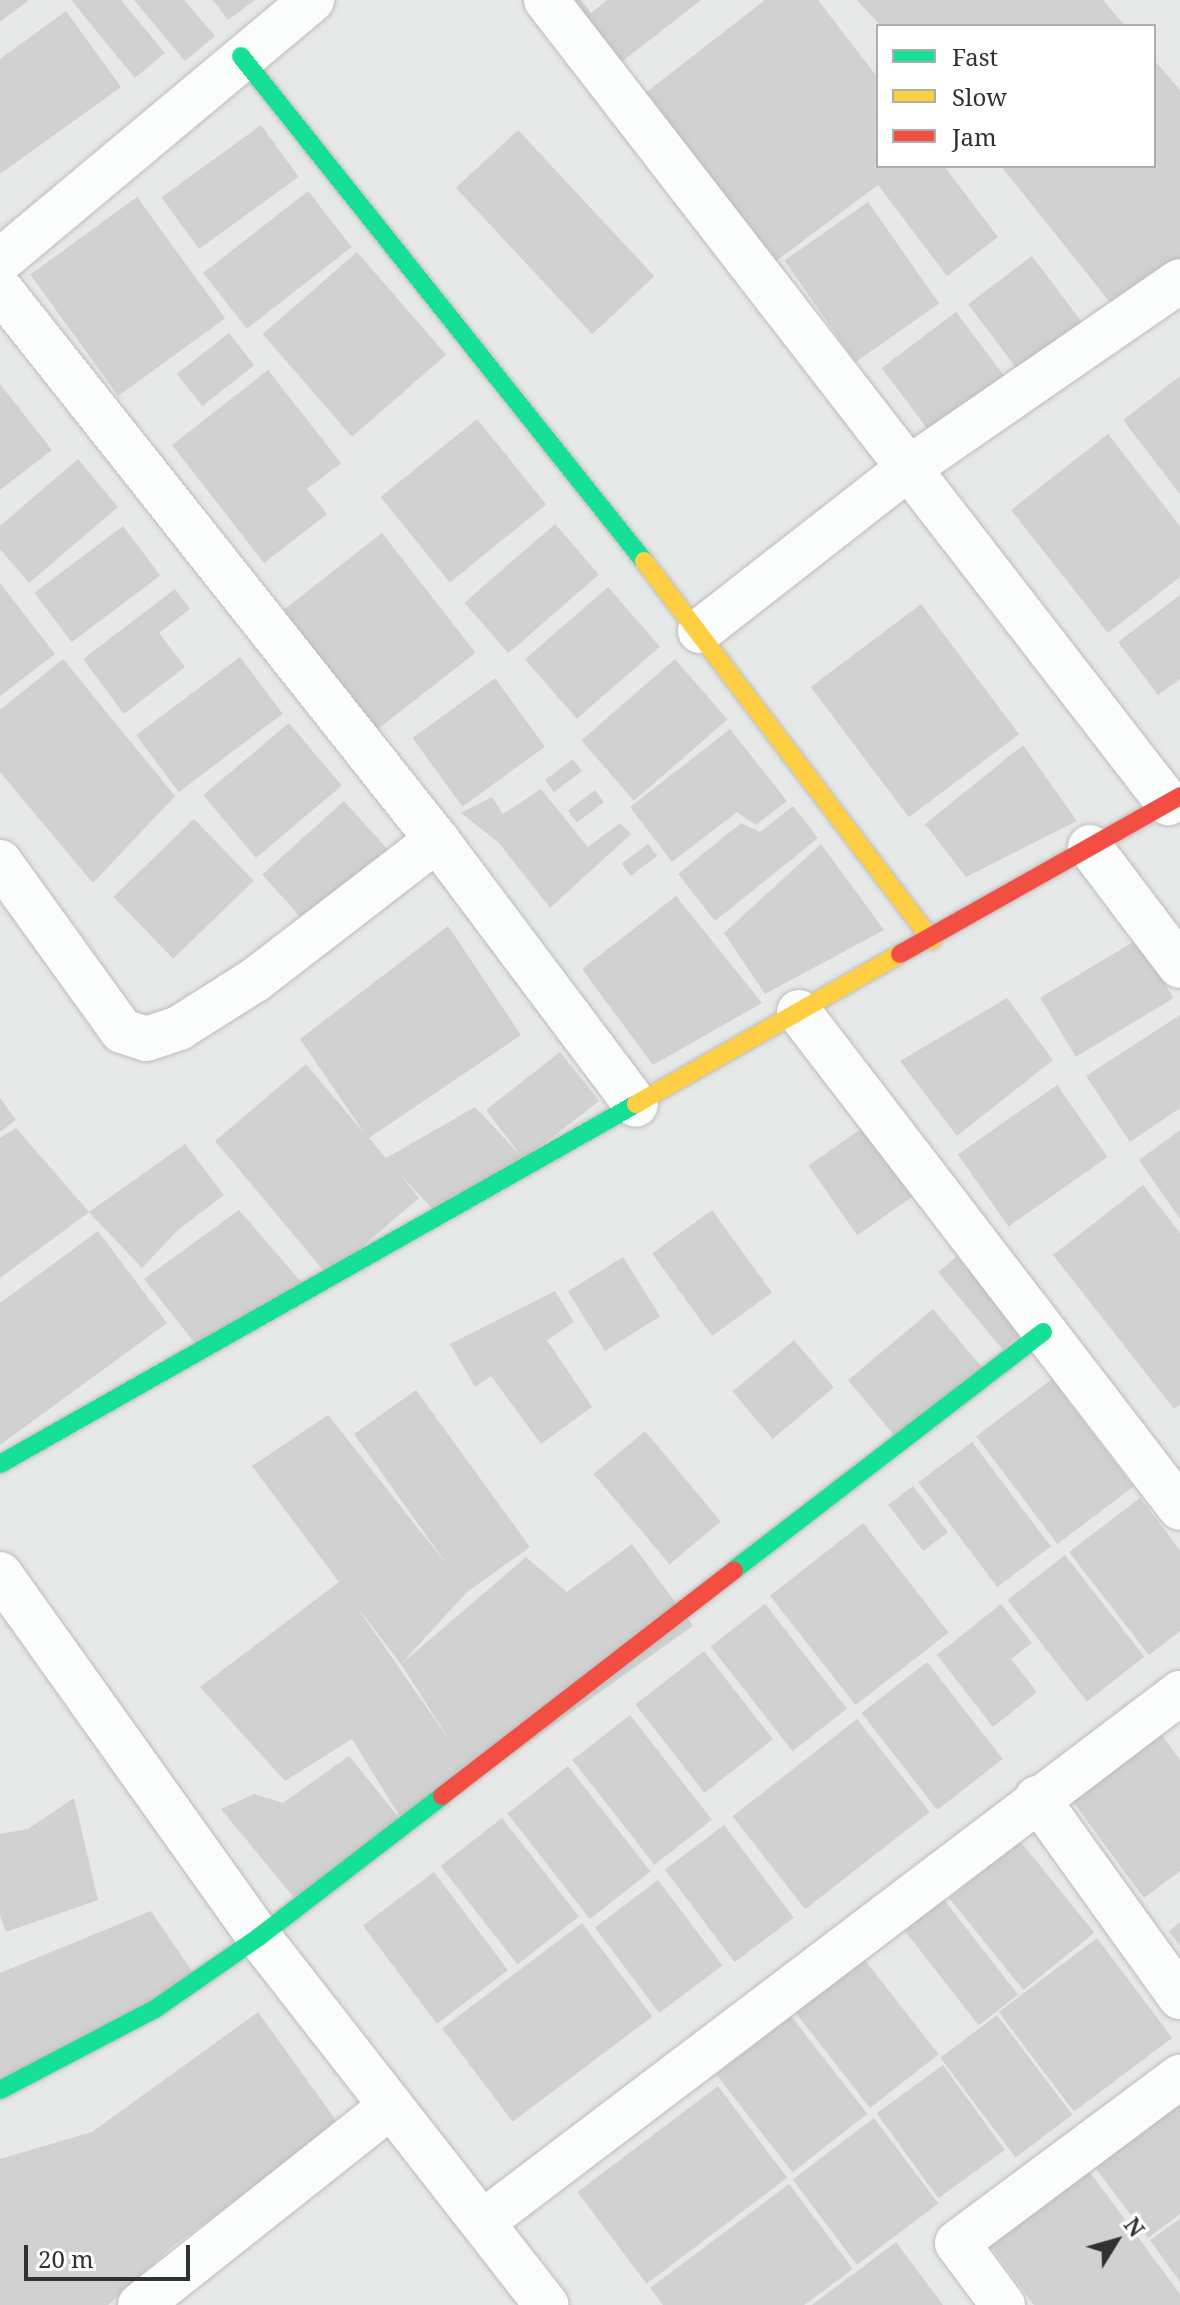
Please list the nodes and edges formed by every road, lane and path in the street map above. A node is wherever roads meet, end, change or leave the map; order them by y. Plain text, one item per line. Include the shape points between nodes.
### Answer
1 (312, 0) edge
2 (546, 0) edge
3 (241, 56) junction
4 (0, 261) edge
5 (1180, 281) edge
6 (0, 289) edge
7 (909, 468) junction
8 (700, 631) junction
9 (1174, 799) edge
10 (437, 840) junction
11 (1090, 847) junction
12 (0, 862) edge
13 (932, 940) junction
14 (1180, 966) edge
15 (799, 1012) junction
16 (636, 1105) junction
17 (1043, 1332) junction
18 (0, 1464) edge
19 (1180, 1508) edge
20 (0, 1574) edge
21 (1180, 1693) edge
22 (1037, 1798) junction
23 (259, 1937) junction
24 (1180, 1997) edge
25 (1180, 2077) edge
26 (0, 2090) edge
27 (391, 2106) junction
28 (484, 2221) junction
29 (140, 2305) edge
30 (547, 2305) edge
31 (1003, 2305) edge

1 - 3 street
2 - 7 street
3 - 4 street
3 - 8 street
5 - 7 street
6 - 10 street
7 - 8 street
7 - 9 street
8 - 13 street
9 - 11 street
10 - 12 street via 255,980 179,1028 146,1039 122,1031
10 - 16 street
11 - 13 street
11 - 14 street
13 - 15 street
15 - 16 street
15 - 17 street
16 - 18 street
17 - 19 street
17 - 23 street
20 - 23 street
21 - 22 street
22 - 24 street
22 - 28 street
23 - 26 street via 155,2009
23 - 27 street
25 - 31 street via 957,2243
27 - 28 street
27 - 29 street
28 - 30 street

